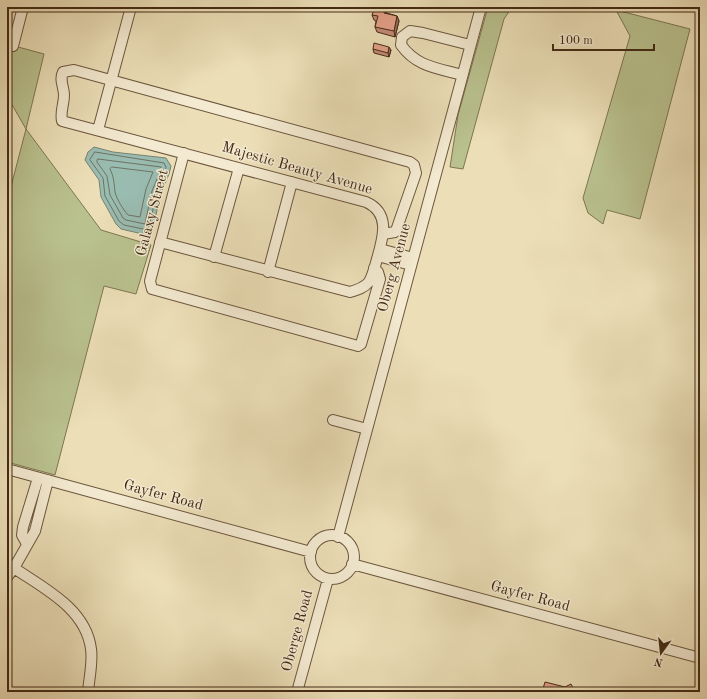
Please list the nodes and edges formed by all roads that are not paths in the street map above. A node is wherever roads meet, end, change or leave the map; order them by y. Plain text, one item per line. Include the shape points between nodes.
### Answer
1 (23, 7) edge
2 (131, 7) edge
3 (480, 7) edge
4 (470, 45) junction
5 (13, 46) dead end
6 (462, 74) junction
7 (112, 80) junction
8 (98, 130) junction
9 (184, 153) junction
10 (239, 168) junction
11 (292, 182) junction
12 (383, 234) junction
13 (160, 242) junction
14 (379, 253) junction
15 (214, 257) junction
16 (412, 262) junction
17 (374, 268) junction
18 (268, 272) junction
19 (333, 420) dead end
20 (367, 428) junction
21 (7, 469) edge
22 (38, 478) junction
23 (48, 480) junction
24 (338, 537) junction
25 (27, 544) junction
26 (311, 552) junction
27 (352, 564) junction
28 (14, 568) junction
29 (7, 577) edge
30 (328, 579) junction
31 (700, 658) edge
32 (88, 692) edge
33 (297, 692) edge

1 - 5 street
2 - 7 street
3 - 4 street, Oberg Avenue
4 - 6 street, Oberg Avenue
4 - 6 street via 410,31 402,37 401,45 407,54 420,64
6 - 16 street, Oberg Avenue
7 - 8 street
7 - 8 street, Majestic Beauty Avenue via 74,70 63,72 61,78 64,93 62,121
7 - 12 street via 414,165 416,173 397,228 395,232
8 - 9 street, Majestic Beauty Avenue
9 - 10 street, Majestic Beauty Avenue
9 - 13 street, Galaxy Street
10 - 11 street, Majestic Beauty Avenue
10 - 15 street
11 - 12 street, Majestic Beauty Avenue via 372,205 382,217
11 - 18 street
12 - 14 street, Majestic Beauty Avenue
13 - 15 street, Majestic Beauty Avenue
13 - 17 street, Galaxy Street via 150,281 150,287 157,292 358,346 361,344 380,279
14 - 16 street
14 - 17 street, Majestic Beauty Avenue
15 - 18 street, Majestic Beauty Avenue
16 - 20 street, Oberg Avenue
17 - 18 street, Majestic Beauty Avenue via 369,282 350,292
19 - 20 street
20 - 24 street, Oberg Avenue
21 - 22 street, Gayfer Road
22 - 23 street, Gayfer Road
22 - 25 street via 23,527 22,535
23 - 25 street via 35,531
23 - 26 street, Gayfer Road
24 - 26 street via 321,538
24 - 27 street via 351,548
25 - 28 street
26 - 30 street via 311,566
27 - 30 street via 345,575
27 - 31 street, Gayfer Road
28 - 29 street
28 - 32 street via 77,614 85,627 92,650
30 - 33 street, Oberge Road

